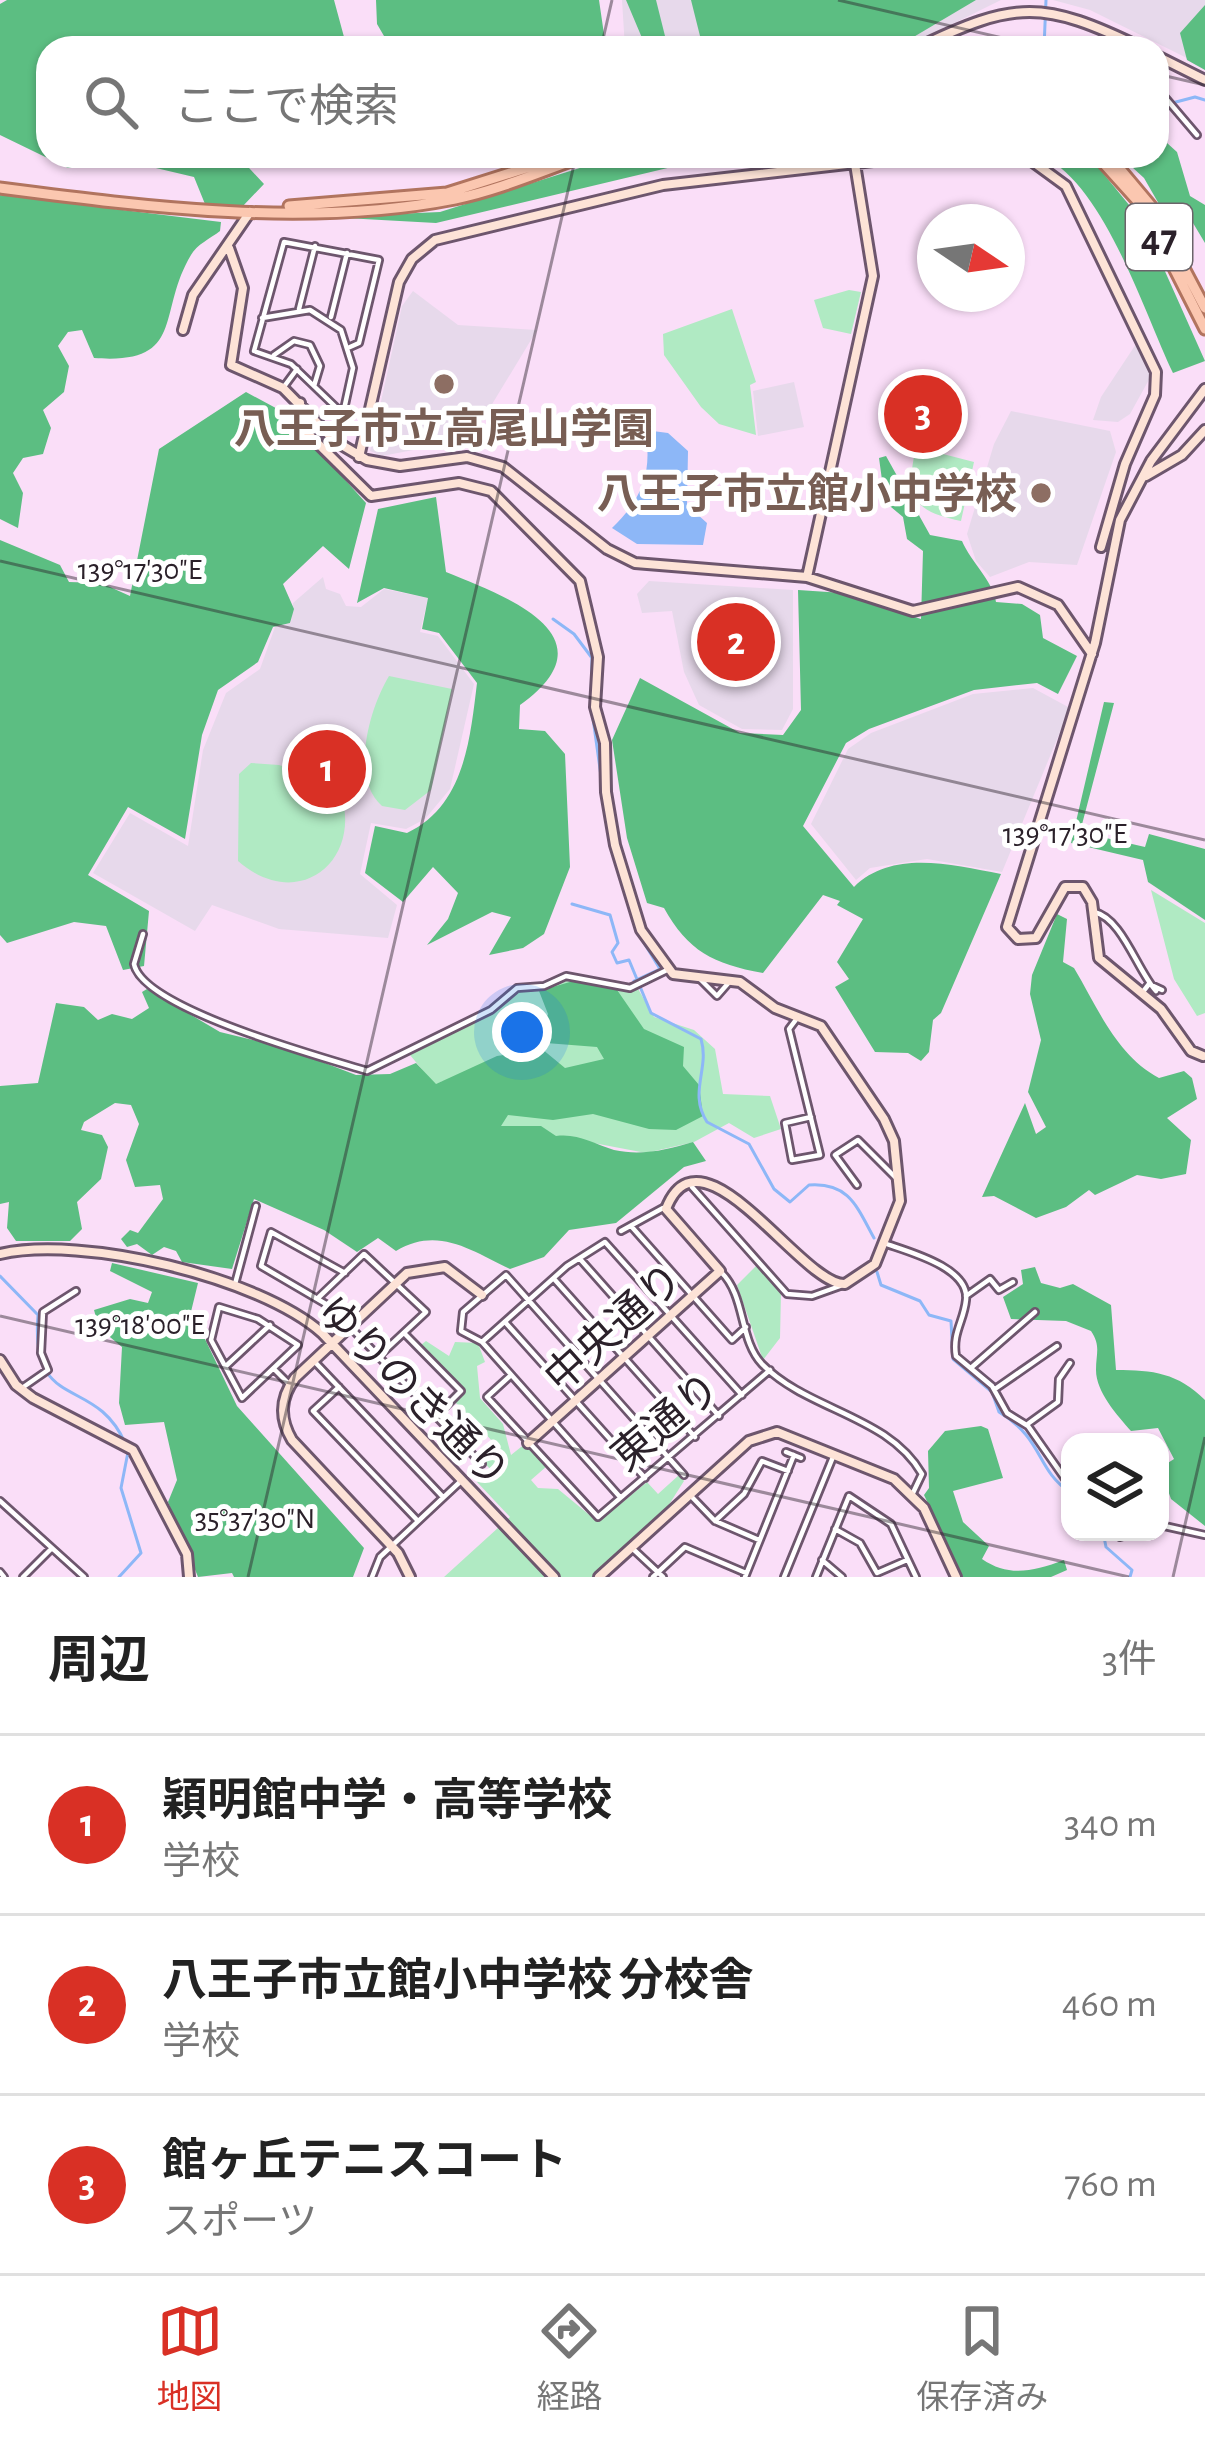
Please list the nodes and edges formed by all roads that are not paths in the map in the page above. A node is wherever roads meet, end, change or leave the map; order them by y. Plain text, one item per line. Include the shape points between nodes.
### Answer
1 (942, 36) edge
2 (1113, 36) edge
3 (1169, 62) edge
4 (1205, 80) edge
5 (1169, 108) edge
6 (1196, 135) dead end
7 (537, 168) edge
8 (545, 168) edge
9 (818, 168) edge
10 (856, 168) edge
11 (1042, 168) edge
12 (1108, 168) edge
13 (1119, 168) edge
14 (521, 175) junction
15 (0, 188) edge
16 (250, 212) junction
17 (315, 246) junction
18 (229, 248) junction
19 (347, 253) junction
20 (1205, 308) edge
21 (299, 309) junction
22 (262, 318) junction
23 (331, 320) junction
24 (1205, 329) edge
25 (183, 330) dead end
26 (350, 346) junction
27 (274, 356) junction
28 (297, 369) junction
29 (314, 386) junction
30 (283, 388) junction
31 (1205, 388) edge
32 (300, 403) junction
33 (1205, 430) edge
34 (359, 457) junction
35 (1136, 484) junction
36 (1101, 547) dead end
37 (807, 577) junction
38 (1092, 654) junction
39 (1094, 913) junction
40 (142, 934) dead end
41 (134, 970) junction
42 (667, 970) junction
43 (700, 979) junction
44 (731, 980) junction
45 (1149, 984) junction
46 (131, 986) dead end
47 (1159, 990) dead end
48 (1142, 993) junction
49 (798, 1017) junction
50 (1204, 1056) edge
51 (811, 1118) junction
52 (900, 1181) junction
53 (690, 1184) junction
54 (857, 1185) dead end
55 (256, 1206) dead end
56 (665, 1207) junction
57 (632, 1226) junction
58 (621, 1231) dead end
59 (884, 1243) junction
60 (0, 1254) edge
61 (580, 1258) junction
62 (720, 1271) junction
63 (345, 1273) junction
64 (553, 1279) junction
65 (397, 1281) junction
66 (1013, 1282) dead end
67 (235, 1284) junction
68 (845, 1284) junction
69 (76, 1291) dead end
70 (482, 1295) junction
71 (693, 1295) junction
72 (966, 1296) junction
73 (319, 1297) junction
74 (529, 1300) junction
75 (1035, 1312) dead end
76 (671, 1315) junction
77 (505, 1322) junction
78 (270, 1325) junction
79 (351, 1326) junction
80 (746, 1327) junction
81 (404, 1333) junction
82 (648, 1336) junction
83 (482, 1342) junction
84 (332, 1343) junction
85 (1057, 1346) dead end
86 (379, 1357) junction
87 (624, 1358) junction
88 (0, 1360) edge
89 (314, 1361) junction
90 (1070, 1363) dead end
91 (225, 1367) junction
92 (971, 1368) junction
93 (274, 1369) junction
94 (770, 1370) junction
95 (512, 1375) junction
96 (599, 1379) junction
97 (290, 1385) junction
98 (339, 1387) junction
99 (21, 1389) junction
100 (995, 1389) junction
101 (742, 1395) junction
102 (575, 1401) junction
103 (436, 1416) junction
104 (719, 1416) junction
105 (553, 1421) junction
106 (1027, 1425) junction
107 (694, 1437) junction
108 (528, 1443) junction
109 (786, 1452) dead end
110 (835, 1452) junction
111 (670, 1459) junction
112 (482, 1464) dead end
113 (788, 1471) junction
114 (1061, 1473) edge
115 (684, 1475) dead end
116 (645, 1478) junction
117 (461, 1480) junction
118 (690, 1495) junction
119 (912, 1496) junction
120 (443, 1497) junction
121 (620, 1497) junction
122 (0, 1501) edge
123 (418, 1521) junction
124 (715, 1521) junction
125 (1169, 1527) edge
126 (836, 1528) junction
127 (1205, 1535) edge
128 (760, 1540) junction
129 (392, 1546) junction
130 (632, 1548) junction
131 (50, 1550) junction
132 (909, 1559) junction
133 (822, 1560) junction
134 (746, 1575) edge
135 (658, 1576) edge
136 (952, 1576) edge
137 (22, 1577) edge
138 (84, 1577) edge
139 (189, 1577) edge
140 (372, 1577) edge
141 (410, 1577) edge
142 (554, 1577) edge
143 (599, 1577) edge
144 (784, 1577) edge
145 (815, 1577) edge
146 (842, 1577) edge
147 (916, 1577) edge

1 - 2 street via 998,9 1036,6
3 - 4 street
5 - 6 street
7 - 14 main road
8 - 14 main road
9 - 34 street via 663,185 435,240 399,282
10 - 37 street via 873,282
11 - 36 street via 1066,185 1156,372
12 - 24 main road, 47 via 1142,207
13 - 20 main road, 47 via 1151,206
14 - 16 main road via 391,202
15 - 16 main road
16 - 18 street
17 - 19 street
17 - 21 street
17 - 22 street via 284,242
18 - 25 street via 193,296
18 - 30 street via 243,288 230,364
19 - 23 street
19 - 26 street via 379,260 359,343
21 - 22 street
21 - 23 street
22 - 27 street via 254,351
23 - 26 street
26 - 29 street via 343,414
27 - 28 street
27 - 29 street via 290,342 310,345 319,359
28 - 29 street
28 - 30 street
30 - 32 street
31 - 35 street
32 - 34 street
32 - 42 street via 294,420 363,492 387,498 459,483 487,489 580,581 598,657 596,707 615,845 639,925
33 - 35 street
34 - 37 street via 397,466 456,457 491,462 611,552 640,564
35 - 38 street via 1114,540
37 - 38 street via 918,611 1018,587 1058,605
38 - 39 street via 1007,927 1018,939 1036,938 1070,884 1083,886
39 - 45 street via 1113,922
39 - 48 street via 1099,958
40 - 41 street
41 - 42 street via 222,1027 371,1072 491,1010 517,988 566,976 633,986
41 - 46 street
42 - 43 street
43 - 44 street
43 - 44 street via 717,996
44 - 49 street
45 - 47 street
45 - 48 street
48 - 50 street via 1191,1052
49 - 51 street via 789,1030
49 - 52 street via 835,1040 877,1106 893,1137
51 - 51 street via 820,1155 792,1160 785,1123
52 - 54 street via 858,1140 836,1155
52 - 59 street
53 - 56 street, 中央通り
53 - 68 street via 731,1193 820,1277
53 - 68 street via 789,1295
55 - 67 street
56 - 57 street
56 - 62 street, 中央通り
57 - 58 street
57 - 71 street
59 - 68 street via 870,1271
59 - 72 street via 935,1262
60 - 67 street, ゆりのき通り via 85,1250
61 - 64 street
61 - 76 street via 605,1242
61 - 82 street
62 - 71 street, 中央通り
62 - 80 street
63 - 65 street via 364,1254
63 - 73 street
63 - 73 street via 271,1232 261,1266
64 - 74 street
64 - 87 street
65 - 70 street via 439,1266
65 - 79 street
65 - 81 street via 426,1312
66 - 72 street via 999,1290 990,1279
67 - 84 street, ゆりのき通り via 278,1300
69 - 99 street via 43,1312 46,1373
70 - 74 street via 506,1275
70 - 83 street via 459,1321 461,1331
71 - 76 street, 中央通り
71 - 80 street via 732,1340
72 - 92 street via 955,1352
73 - 79 street
74 - 77 street
74 - 96 street
75 - 92 street
76 - 82 street, 中央通り
76 - 101 street
77 - 83 street
77 - 102 street
78 - 91 street
78 - 91 street via 219,1307 211,1340
78 - 93 street via 298,1345
79 - 84 street
79 - 86 street
80 - 94 street
81 - 86 street
81 - 103 street via 460,1391
82 - 87 street, 中央通り
82 - 104 street
83 - 95 street
84 - 89 street
84 - 117 street, ゆりのき通り
85 - 100 street
86 - 103 street
87 - 96 street, 中央通り
87 - 107 street
88 - 99 street
89 - 97 street
89 - 98 street
90 - 106 street via 1058,1402
91 - 93 street via 242,1398
92 - 100 street
93 - 97 street
94 - 101 street, 東通り
94 - 119 street via 901,1446 922,1474
95 - 105 street
95 - 108 street via 487,1397
96 - 102 street, 中央通り
96 - 111 street
97 - 129 street via 282,1414 292,1440
98 - 120 street
98 - 123 street via 314,1411
99 - 139 street via 125,1443 187,1554
100 - 106 street via 1001,1408
101 - 104 street, 東通り
102 - 105 street, 中央通り
102 - 116 street
103 - 112 street
104 - 107 street, 東通り
105 - 108 street, 中央通り
105 - 121 street
106 - 114 street
107 - 111 street, 東通り
108 - 121 street, 東通り via 598,1516
109 - 113 street via 798,1457
110 - 118 street via 784,1432 764,1434
110 - 119 street via 884,1473
110 - 144 street
111 - 115 street
111 - 116 street, 東通り
113 - 124 street via 762,1461 745,1494
113 - 128 street
116 - 121 street, 東通り
117 - 120 street
117 - 142 street, ゆりのき通り
118 - 124 street
118 - 130 street
119 - 136 street via 934,1526
120 - 123 street
122 - 131 street
123 - 129 street
124 - 128 street
125 - 127 street
126 - 132 street via 860,1543 877,1573
126 - 132 street via 848,1496 884,1518
126 - 133 street
128 - 134 street
129 - 140 street
129 - 141 street
130 - 135 street
130 - 143 street
131 - 137 street
131 - 138 street
132 - 147 street
133 - 145 street
133 - 146 street
134 - 135 street via 685,1547

